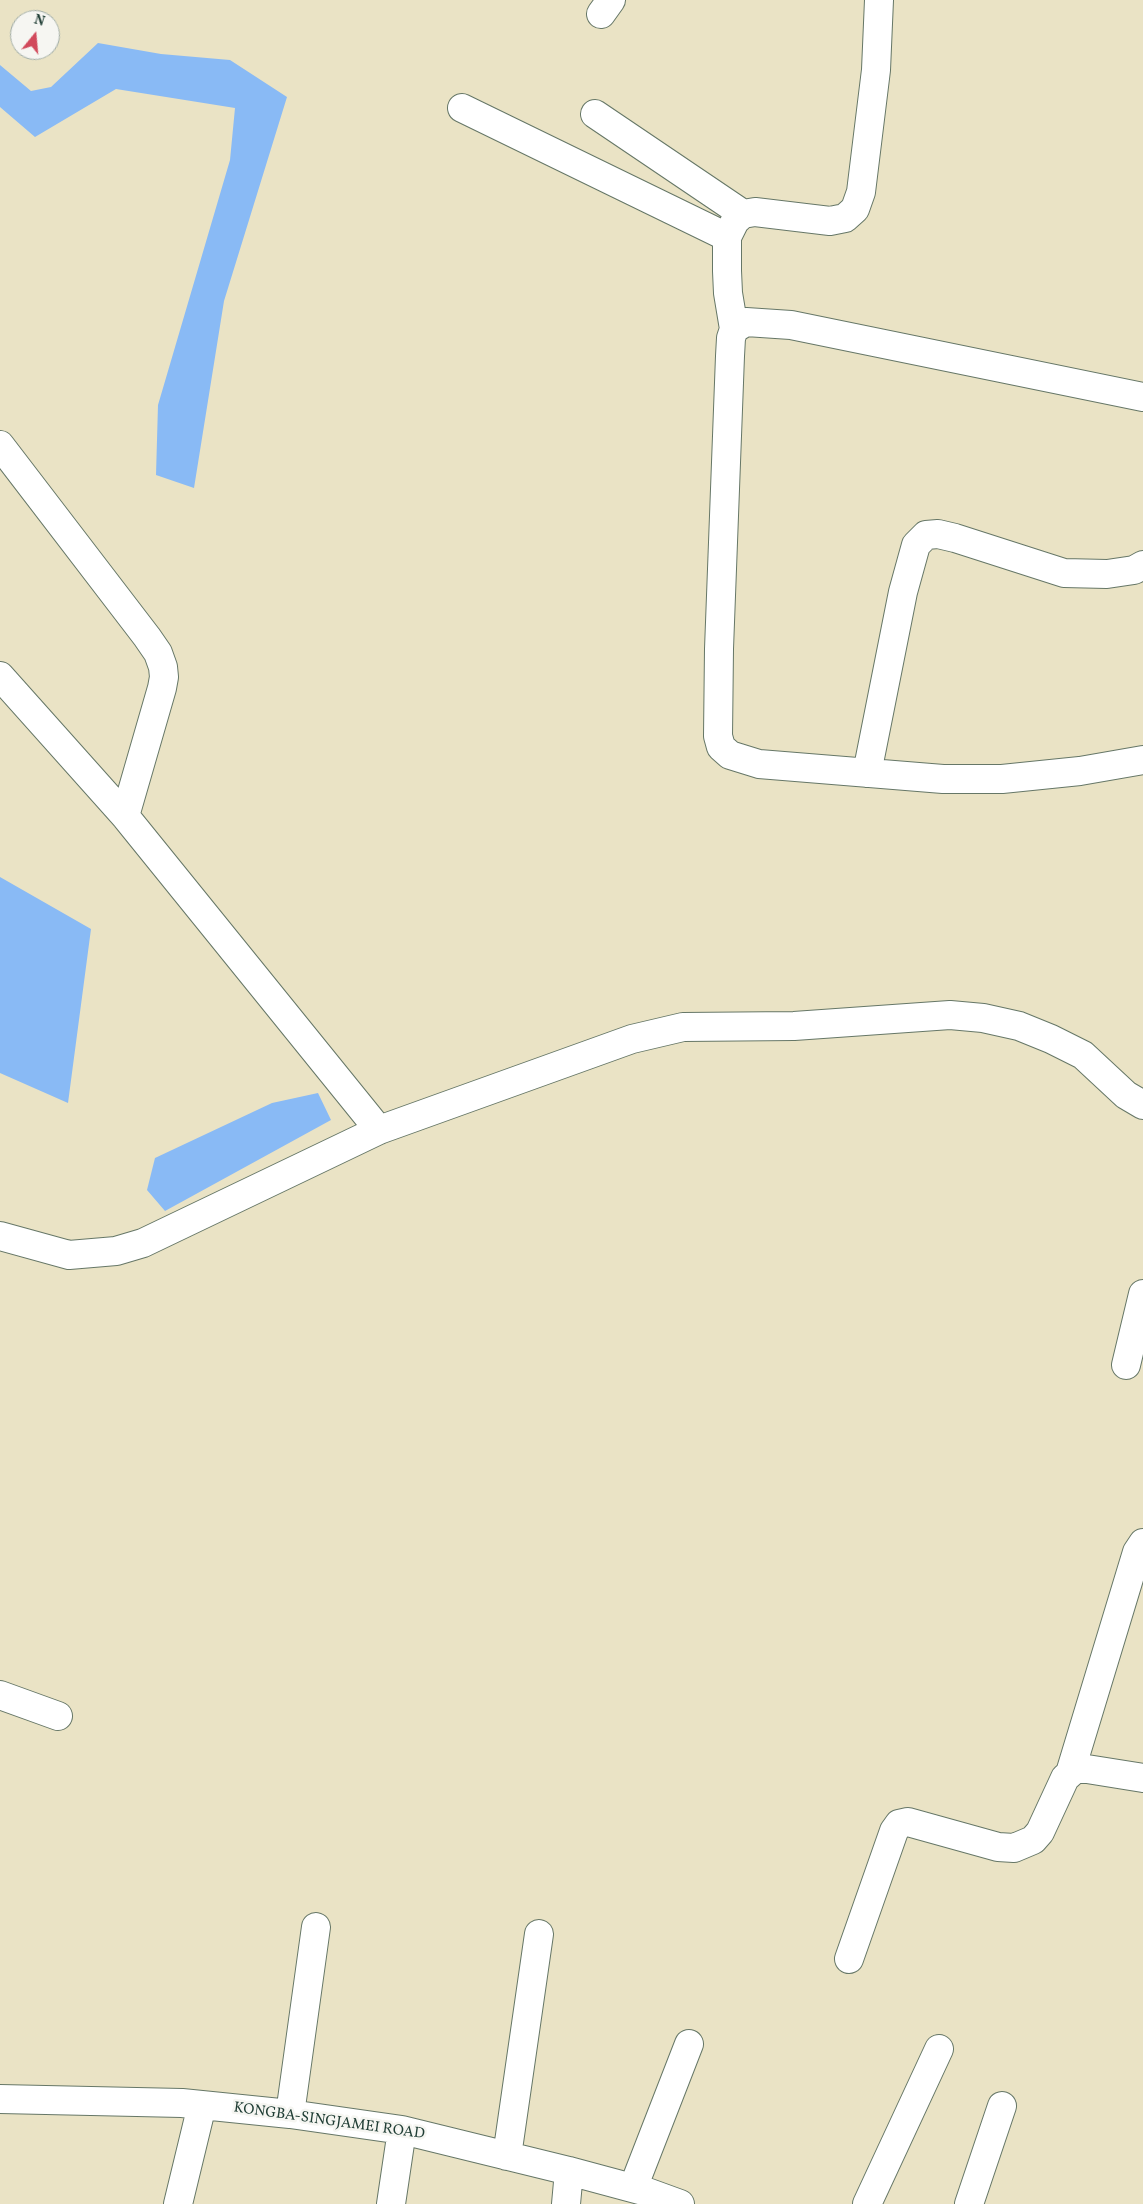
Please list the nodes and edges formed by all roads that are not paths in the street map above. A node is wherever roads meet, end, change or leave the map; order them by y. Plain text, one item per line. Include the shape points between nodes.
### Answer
1 (879, 0) edge
2 (462, 108) dead end
3 (595, 114) dead end
4 (743, 214) junction
5 (727, 237) junction
6 (734, 329) junction
7 (1143, 398) edge
8 (0, 445) edge
9 (1143, 565) edge
10 (0, 676) edge
11 (1143, 760) edge
12 (867, 772) junction
13 (125, 816) junction
14 (1143, 1105) edge
15 (379, 1130) junction
16 (0, 1236) edge
17 (1143, 1294) edge
18 (1126, 1365) dead end
19 (1143, 1543) edge
20 (0, 1695) edge
21 (58, 1716) dead end
22 (1070, 1773) junction
23 (1143, 1778) edge
24 (316, 1927) dead end
25 (539, 1934) dead end
26 (849, 1959) dead end
27 (689, 2044) dead end
28 (940, 2049) dead end
29 (0, 2099) edge
30 (202, 2105) junction
31 (1002, 2106) dead end
32 (290, 2114) junction
33 (402, 2130) junction
34 (507, 2156) junction
35 (569, 2171) junction
36 (633, 2188) junction
37 (178, 2204) edge
38 (390, 2204) edge
39 (566, 2204) edge
40 (680, 2204) edge
41 (867, 2204) edge
42 (969, 2204) edge

1 - 4 street via 876,70 861,192 855,209 845,218 830,221 754,212
2 - 5 street
3 - 4 street
4 - 5 street via 735,221
5 - 6 street via 728,293
6 - 7 street via 746,322 791,325
6 - 12 street via 730,347 720,640 718,736 721,747 730,755 759,764
8 - 13 street via 147,638 163,667 162,688
9 - 12 street via 1134,570 1107,574 1064,573 955,538 926,534 916,545 902,592
10 - 13 street
11 - 12 street via 1002,779 942,779
13 - 15 street
14 - 15 street via 1126,1095 1083,1055 1051,1039 1019,1026 983,1018 950,1016 794,1026 684,1027 632,1039
15 - 16 street via 143,1244 116,1251 69,1255
17 - 18 street
19 - 22 street via 1134,1561
20 - 21 street
22 - 23 street via 1087,1768
22 - 26 street via 1040,1832 1025,1845 998,1847 908,1822 899,1824
24 - 32 street
25 - 34 street
27 - 36 street
28 - 41 street
29 - 30 street, KONGBA-SINGJAMEI ROAD
30 - 32 street, KONGBA-SINGJAMEI ROAD
30 - 37 street
31 - 42 street
32 - 33 street, KONGBA-SINGJAMEI ROAD
33 - 34 street, KONGBA-SINGJAMEI ROAD
33 - 38 street
34 - 35 street, KONGBA-SINGJAMEI ROAD
35 - 36 street, KONGBA-SINGJAMEI ROAD
35 - 39 street
36 - 40 street, KONGBA-SINGJAMEI ROAD

